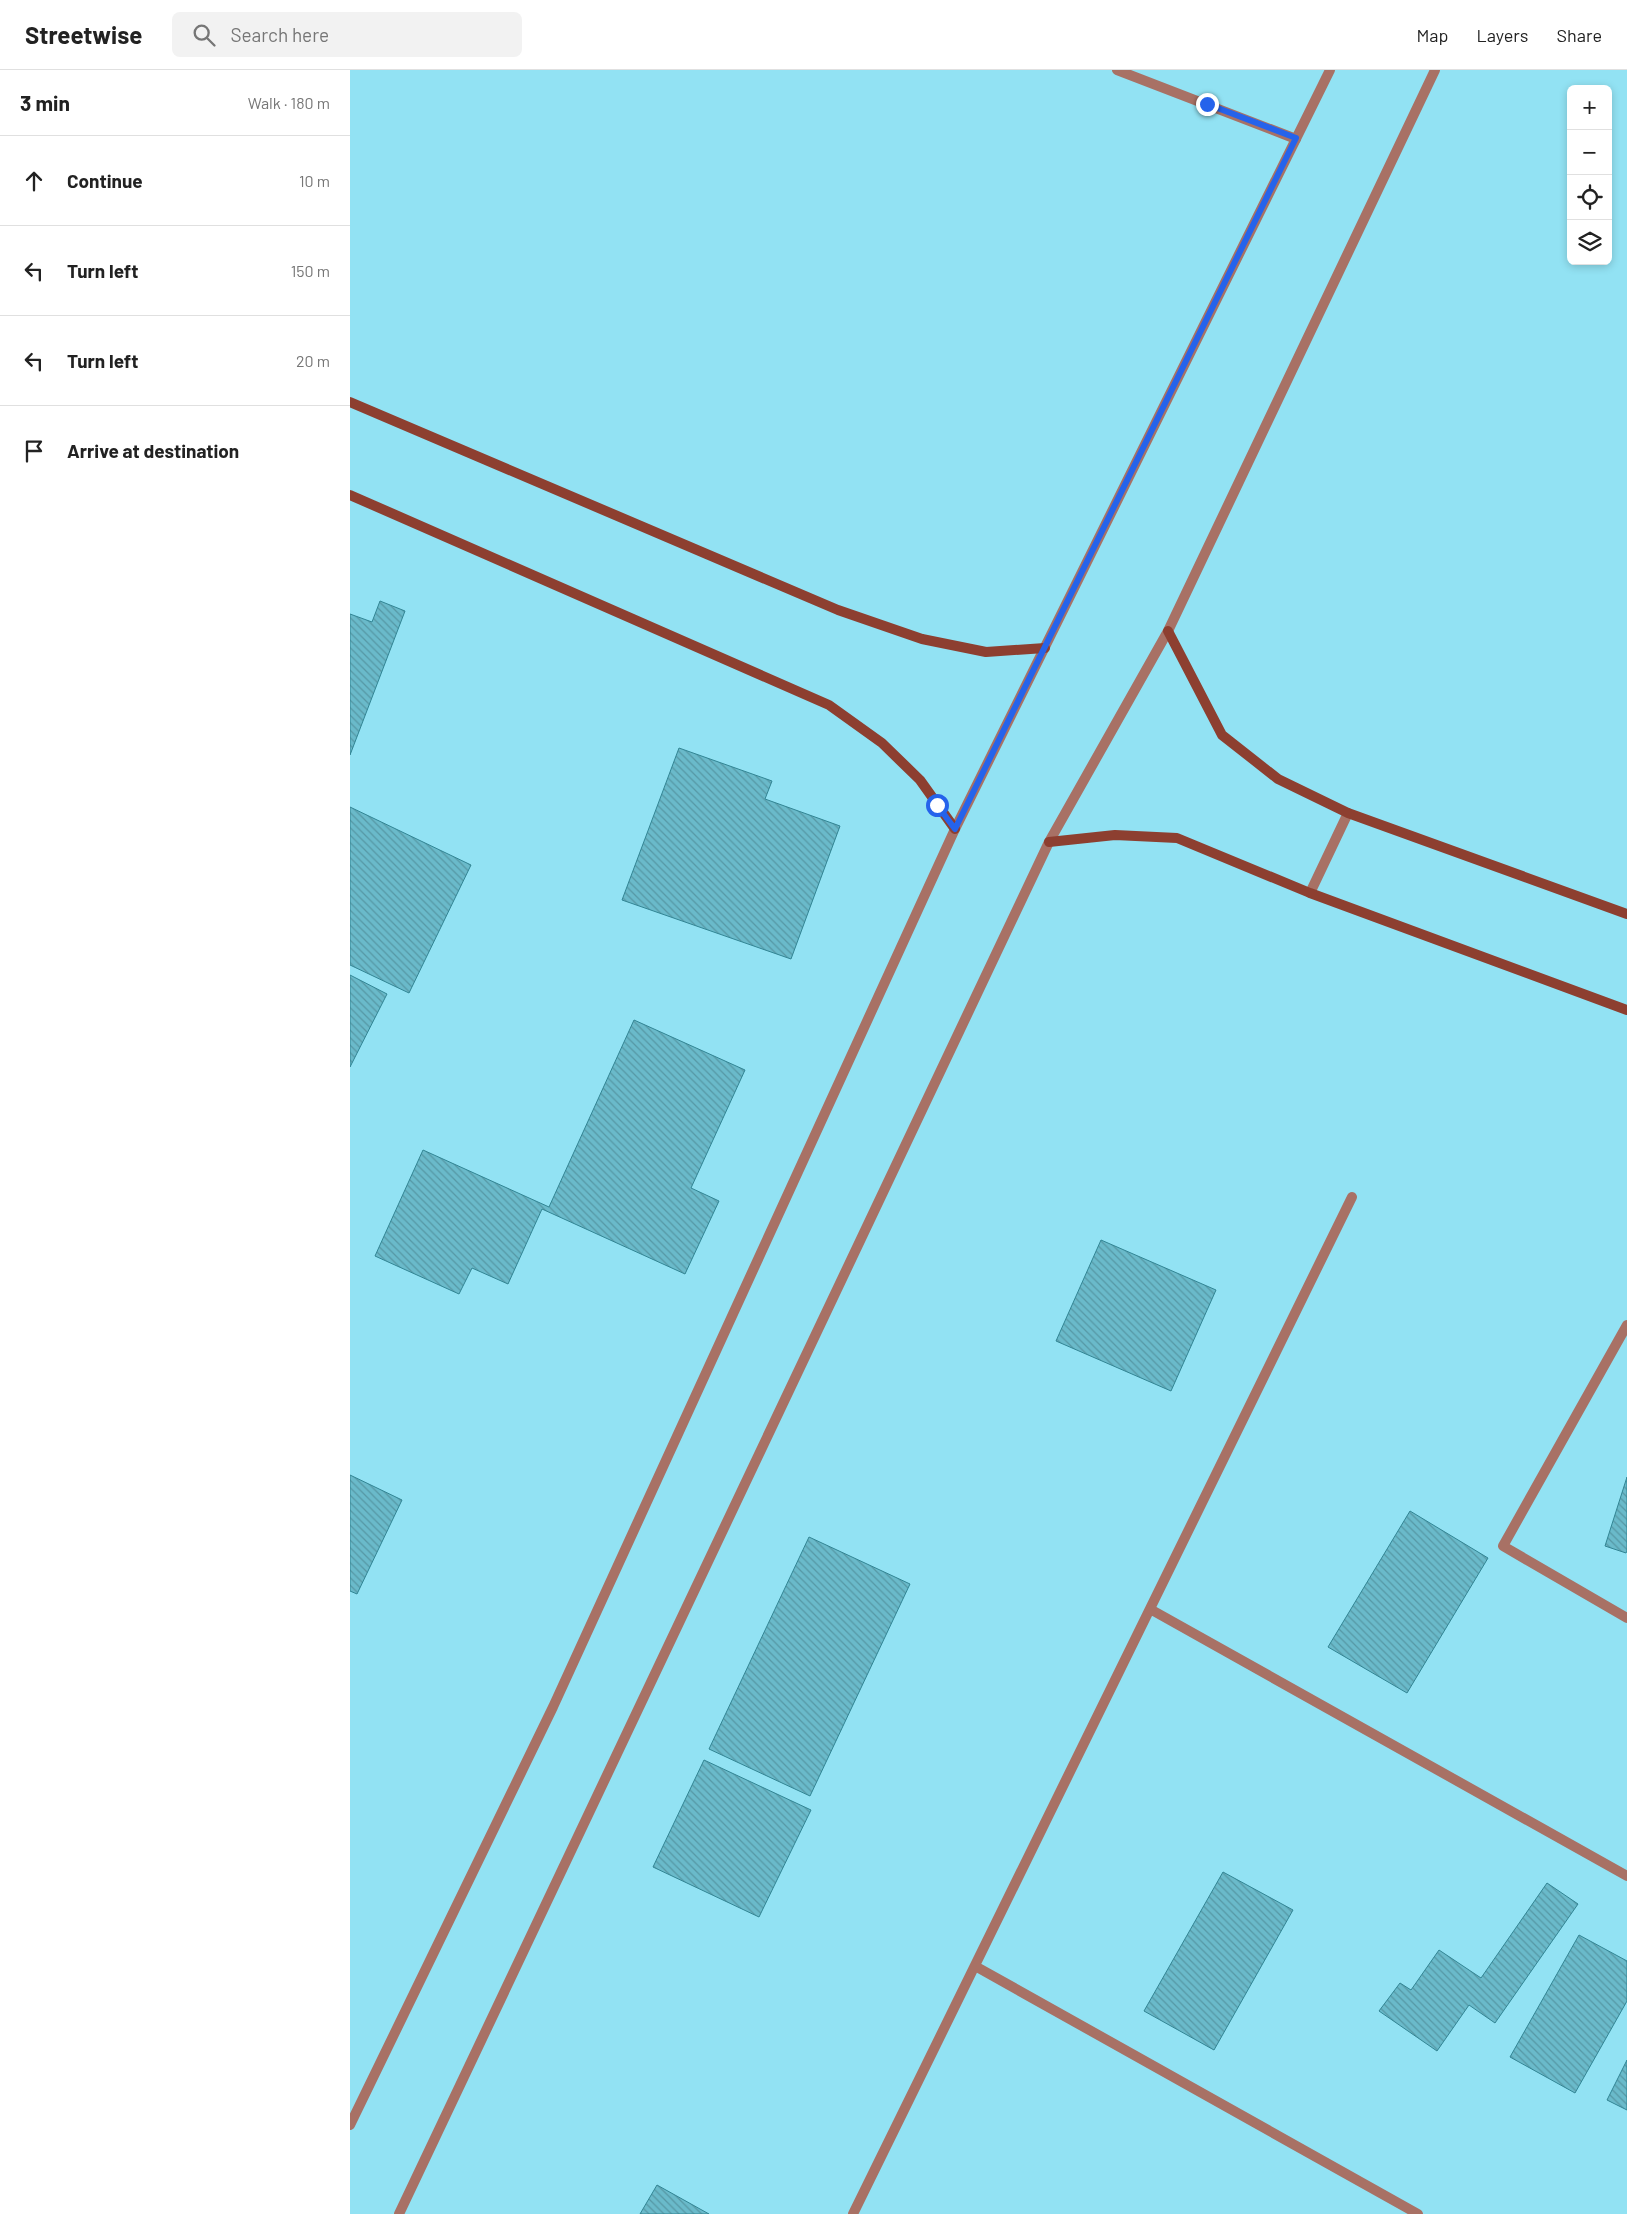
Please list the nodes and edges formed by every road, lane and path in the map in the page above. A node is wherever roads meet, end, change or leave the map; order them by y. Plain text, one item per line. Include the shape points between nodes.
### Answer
1 (1117, 70) edge
2 (1330, 70) edge
3 (1436, 70) edge
4 (1296, 138) junction
5 (350, 402) edge
6 (350, 495) edge
7 (1168, 631) junction
8 (1044, 648) junction
9 (1348, 813) junction
10 (955, 829) junction
11 (1049, 842) junction
12 (1310, 893) junction
13 (1627, 914) edge
14 (1627, 1010) edge
15 (1352, 1197) dead end
16 (1627, 1325) edge
17 (1150, 1609) junction
18 (1627, 1618) edge
19 (1627, 1876) edge
20 (975, 1966) junction
21 (350, 2125) edge
22 (399, 2214) edge
23 (853, 2214) edge
24 (1418, 2214) edge

1 - 4 street
2 - 4 street
3 - 7 street
4 - 8 street
5 - 8 main road via 847,613 922,639 986,652
6 - 10 main road via 829,705 882,743 920,780
7 - 9 main road via 1222,735 1278,779
7 - 11 street
8 - 10 street
9 - 12 street
9 - 13 main road
10 - 21 street via 553,1706
11 - 12 main road via 1115,835 1177,838
11 - 22 street
12 - 14 main road
15 - 17 street
16 - 18 street via 1503,1546
17 - 19 street
17 - 20 street
20 - 23 street
20 - 24 street

